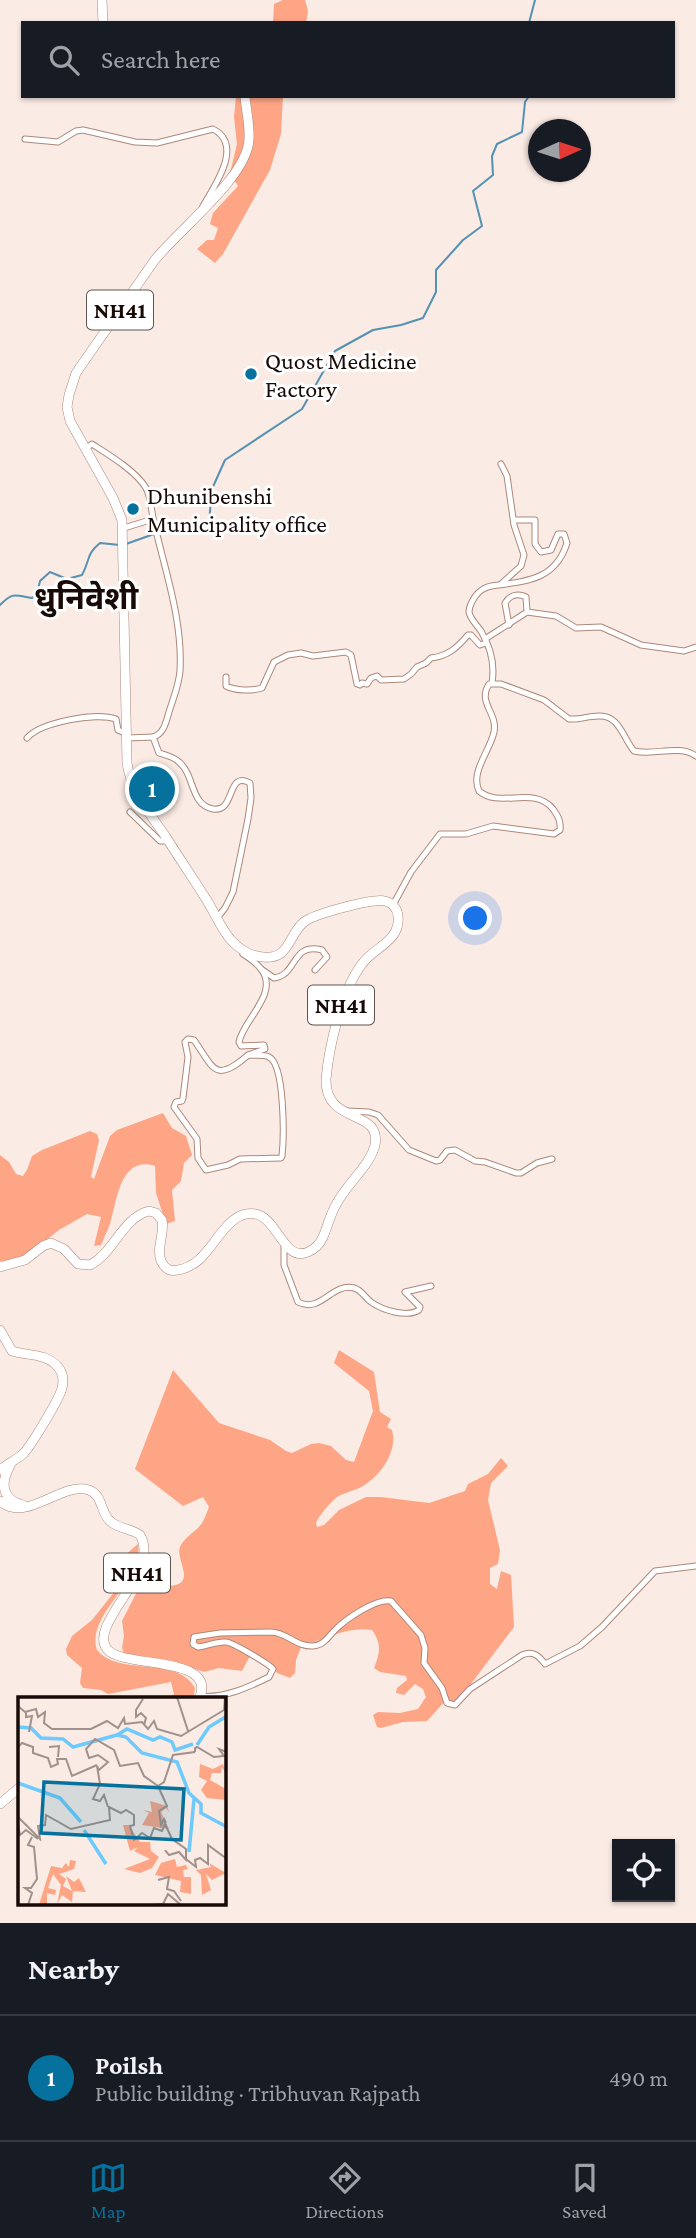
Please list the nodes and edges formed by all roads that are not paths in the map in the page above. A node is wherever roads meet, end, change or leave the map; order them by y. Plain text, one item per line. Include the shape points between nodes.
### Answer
1 (102, 0) edge
2 (103, 21) edge
3 (245, 98) edge
4 (25, 139) dead end
5 (202, 209) junction
6 (85, 449) junction
7 (501, 464) dead end
8 (153, 519) junction
9 (514, 520) junction
10 (124, 528) junction
11 (500, 585) junction
12 (527, 612) junction
13 (509, 625) junction
14 (486, 641) junction
15 (696, 647) edge
16 (226, 677) dead end
17 (492, 683) junction
18 (127, 736) junction
19 (152, 737) junction
20 (27, 738) dead end
21 (696, 757) edge
22 (130, 812) dead end
23 (168, 841) junction
24 (393, 905) junction
25 (217, 918) junction
26 (226, 934) junction
27 (261, 969) junction
28 (316, 971) dead end
29 (247, 1056) junction
30 (341, 1111) junction
31 (552, 1159) dead end
32 (285, 1243) junction
33 (0, 1267) edge
34 (431, 1286) dead end
35 (0, 1330) edge
36 (14, 1460) junction
37 (0, 1470) edge
38 (0, 1501) edge
39 (32, 1505) junction
40 (696, 1566) edge
41 (200, 1697) edge
42 (205, 1697) edge
43 (18, 1789) edge
44 (0, 1804) edge

1 - 2 highway
3 - 5 highway, NH41 via 247,152
4 - 5 street via 58,142 83,130 157,143 213,129 227,143 227,156
5 - 6 highway, NH41 via 154,261 76,373 67,407
6 - 8 street via 92,444 139,478 147,489
6 - 10 highway, NH41
7 - 9 street
8 - 10 street
8 - 19 street via 174,602 180,672 164,727
9 - 11 street via 524,559
9 - 11 street via 535,520 535,544 541,552 551,550 558,534 565,534 567,543 557,563 542,576
10 - 18 highway, NH41
11 - 14 street via 482,589 471,605 470,616
12 - 13 street
12 - 13 street via 526,597 510,597 505,603
12 - 15 street via 556,616 576,628 600,627 653,647 684,651
13 - 14 street
14 - 16 street via 480,645 468,635 456,649 431,657 404,679 377,676 367,684 357,684 351,655 346,652 288,655 274,662 262,688 253,691 226,686
14 - 17 street via 493,662
17 - 21 street via 544,700 569,719 609,717 634,751 686,751
17 - 24 street via 486,688 485,700 495,726 477,774 479,791 489,796 543,800 558,817 560,830 550,834 493,826 466,834 440,834
18 - 19 street
18 - 20 street via 119,732 111,717 51,724
18 - 23 highway, NH41 via 131,780
19 - 25 street via 159,753 184,767 203,806 224,807 233,785 243,780 250,783 248,819 233,892
22 - 23 street via 160,841
23 - 25 highway, NH41
24 - 26 highway, NH41 via 373,901 310,918 275,957 250,954
24 - 30 highway, NH41 via 398,920 395,934 365,960 341,1005 326,1086 330,1101
25 - 26 highway, NH41
26 - 27 street via 232,945
27 - 28 street via 280,977 301,952 314,948 327,957
27 - 29 street via 266,982 262,1003 239,1042 241,1046 264,1045 265,1049
29 - 29 street via 225,1072 211,1065 194,1040 185,1042 188,1057 183,1098 174,1107 197,1139 198,1158 206,1170 240,1159 282,1156 283,1108 275,1063 268,1056
30 - 31 street via 378,1115 408,1150 436,1161 455,1150 475,1161 521,1173
30 - 32 highway via 361,1118 370,1127 373,1151 337,1202 318,1246 299,1254
32 - 33 highway via 265,1218 245,1214 230,1223 195,1263 170,1270 160,1256 162,1220 149,1211 133,1220 90,1265 78,1264 51,1243 25,1260
32 - 34 street via 284,1265 298,1302 304,1305 313,1306 334,1292 354,1288 379,1307 414,1313 420,1307 405,1292
35 - 36 highway via 12,1351 50,1360 63,1380 60,1395 28,1448
36 - 37 highway
36 - 39 highway via 3,1477 5,1492 12,1502
38 - 39 highway, NH41 via 14,1508
39 - 41 highway, NH41 via 88,1490 97,1496 110,1521 140,1535 143,1560 107,1625 104,1645 120,1657 189,1671 200,1681
40 - 42 street via 655,1571 580,1646 545,1664 536,1654 522,1655 470,1689 455,1705 447,1703 424,1663 422,1635 385,1600 355,1615 317,1646 278,1632 194,1637 193,1644 198,1647 229,1642 273,1669 269,1677 251,1686
43 - 44 highway

